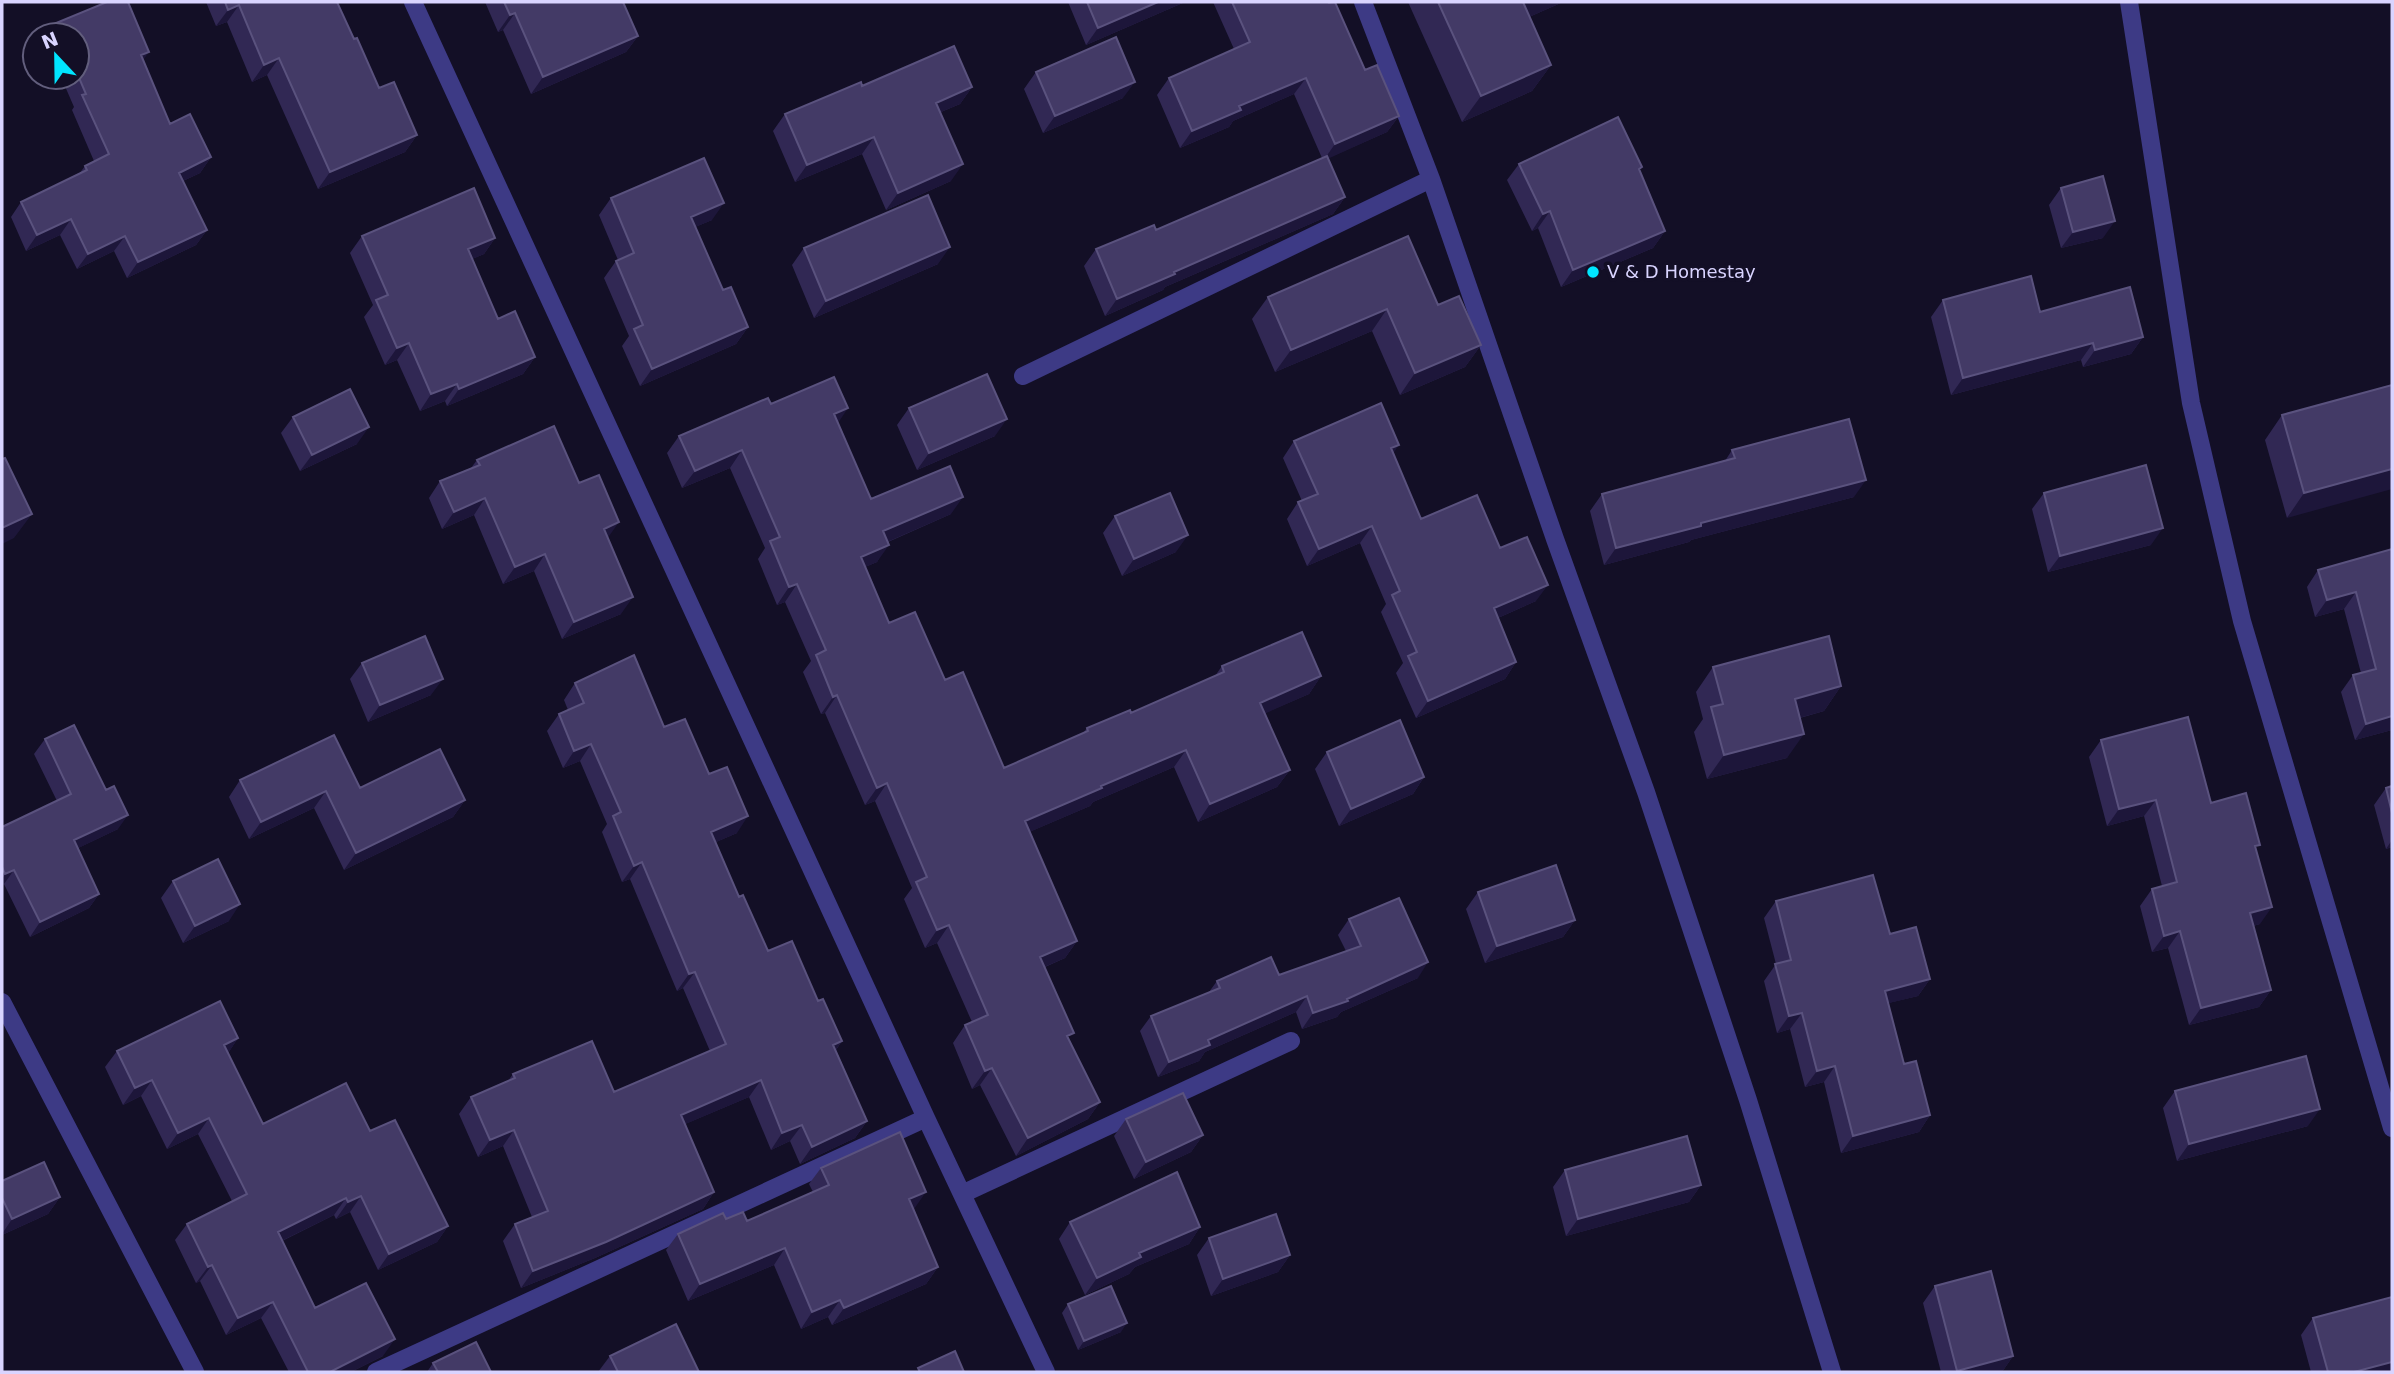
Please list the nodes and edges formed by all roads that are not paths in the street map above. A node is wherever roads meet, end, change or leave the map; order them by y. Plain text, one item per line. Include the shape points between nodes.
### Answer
1 (413, 2) edge
2 (1363, 2) edge
3 (2129, 2) edge
4 (1432, 179) junction
5 (1023, 376) dead end
6 (2, 1002) edge
7 (1291, 1041) dead end
8 (926, 1118) junction
9 (2392, 1128) edge
10 (962, 1195) junction
11 (195, 1372) edge
12 (376, 1372) edge
13 (1046, 1372) edge
14 (1832, 1372) edge

1 - 8 street
2 - 4 street
3 - 9 street via 2191,403 2226,553
4 - 5 street
4 - 14 street via 1646,792
6 - 11 street
7 - 10 street
8 - 10 street
8 - 12 street
10 - 13 street

